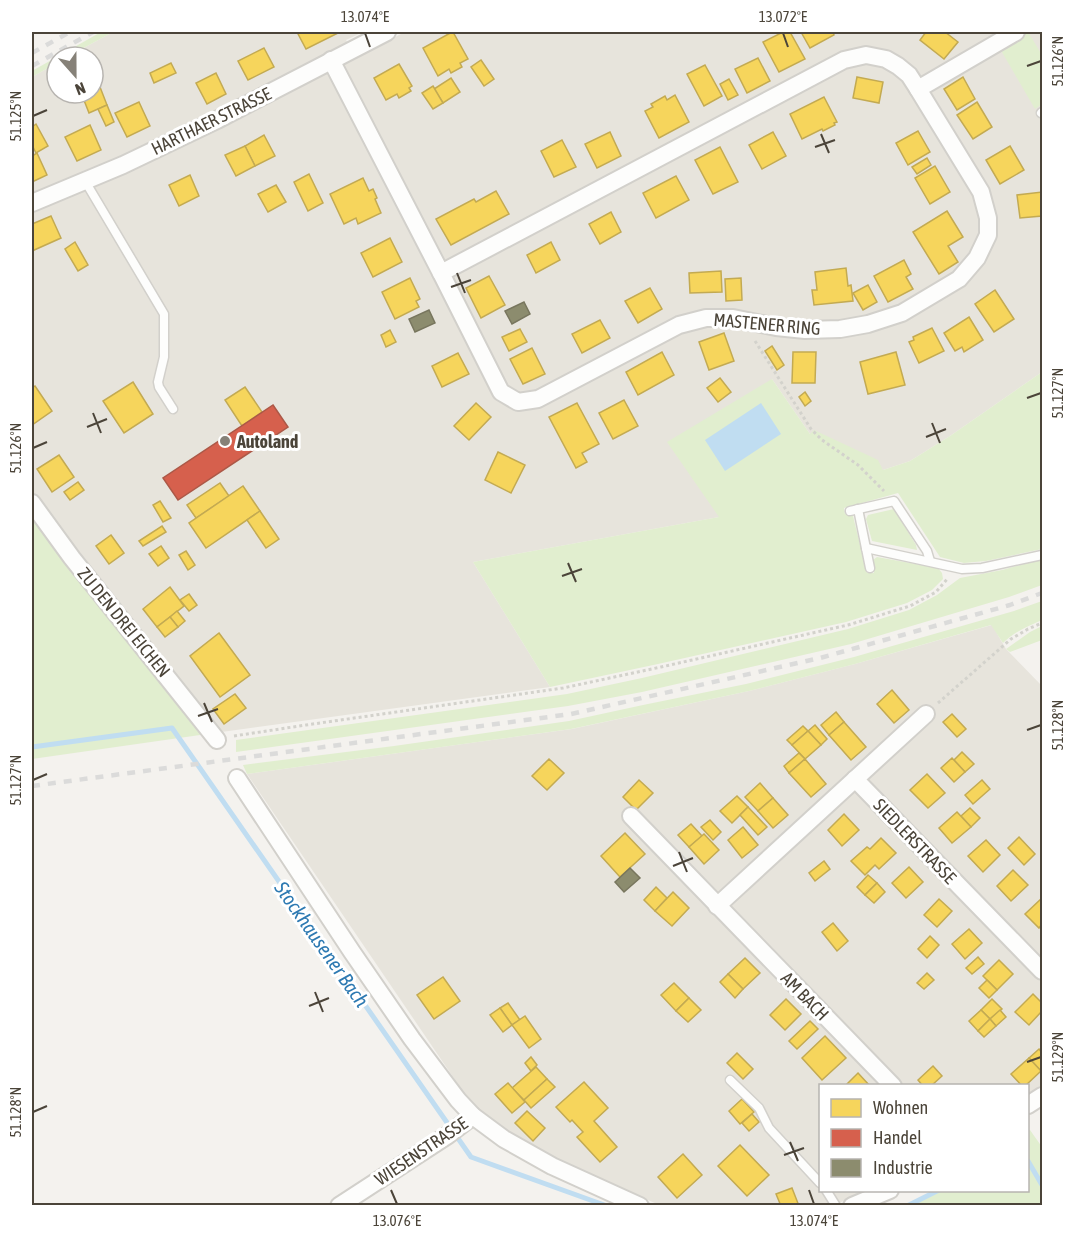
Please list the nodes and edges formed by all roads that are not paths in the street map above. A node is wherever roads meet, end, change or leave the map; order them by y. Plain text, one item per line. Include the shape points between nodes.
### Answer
1 (387, 32) edge
2 (1016, 32) edge
3 (331, 60) junction
4 (918, 89) junction
5 (85, 181) junction
6 (32, 203) edge
7 (441, 273) junction
8 (173, 409) dead end
9 (32, 503) edge
10 (866, 548) junction
11 (1042, 555) edge
12 (930, 561) junction
13 (870, 568) dead end
14 (926, 714) road end
15 (217, 740) road end
16 (237, 777) dead end
17 (855, 779) junction
18 (631, 816) dead end
19 (717, 906) junction
20 (1042, 971) edge
21 (730, 1080) dead end
22 (891, 1084) edge
23 (1042, 1096) edge
24 (1029, 1104) edge
25 (461, 1125) junction
26 (819, 1182) edge
27 (827, 1192) edge
28 (887, 1192) edge
29 (339, 1206) edge
30 (640, 1206) edge
31 (836, 1206) edge
32 (852, 1206) edge

1 - 3 street, HARTHAER STRASSE
2 - 4 street
3 - 5 street, HARTHAER STRASSE via 217,120
3 - 7 street, MASTENER RING
4 - 7 street, MASTENER RING via 909,75 886,59 866,55 844,60
4 - 7 street, MASTENER RING via 981,192 988,235 978,258 959,279 902,313 840,329 805,330 733,318 706,318 679,325 538,399 518,402 501,392
5 - 6 street, HARTHAER STRASSE
5 - 8 lane via 164,314 164,357 158,382
9 - 15 street, ZU DEN DREI EICHEN
10 - 12 lane
10 - 12 lane via 854,510 894,501 927,550
10 - 13 lane
11 - 12 lane via 982,568 951,567
14 - 17 street
16 - 25 street via 352,952 458,1100
17 - 19 street
17 - 20 street, SIEDLERSTRASSE
18 - 19 street, AM BACH
19 - 22 street, AM BACH
21 - 26 lane via 759,1108 769,1128
23 - 24 street
25 - 29 street, WIESENSTRASSE
25 - 30 street via 504,1139 552,1166
27 - 31 lane
28 - 32 street

